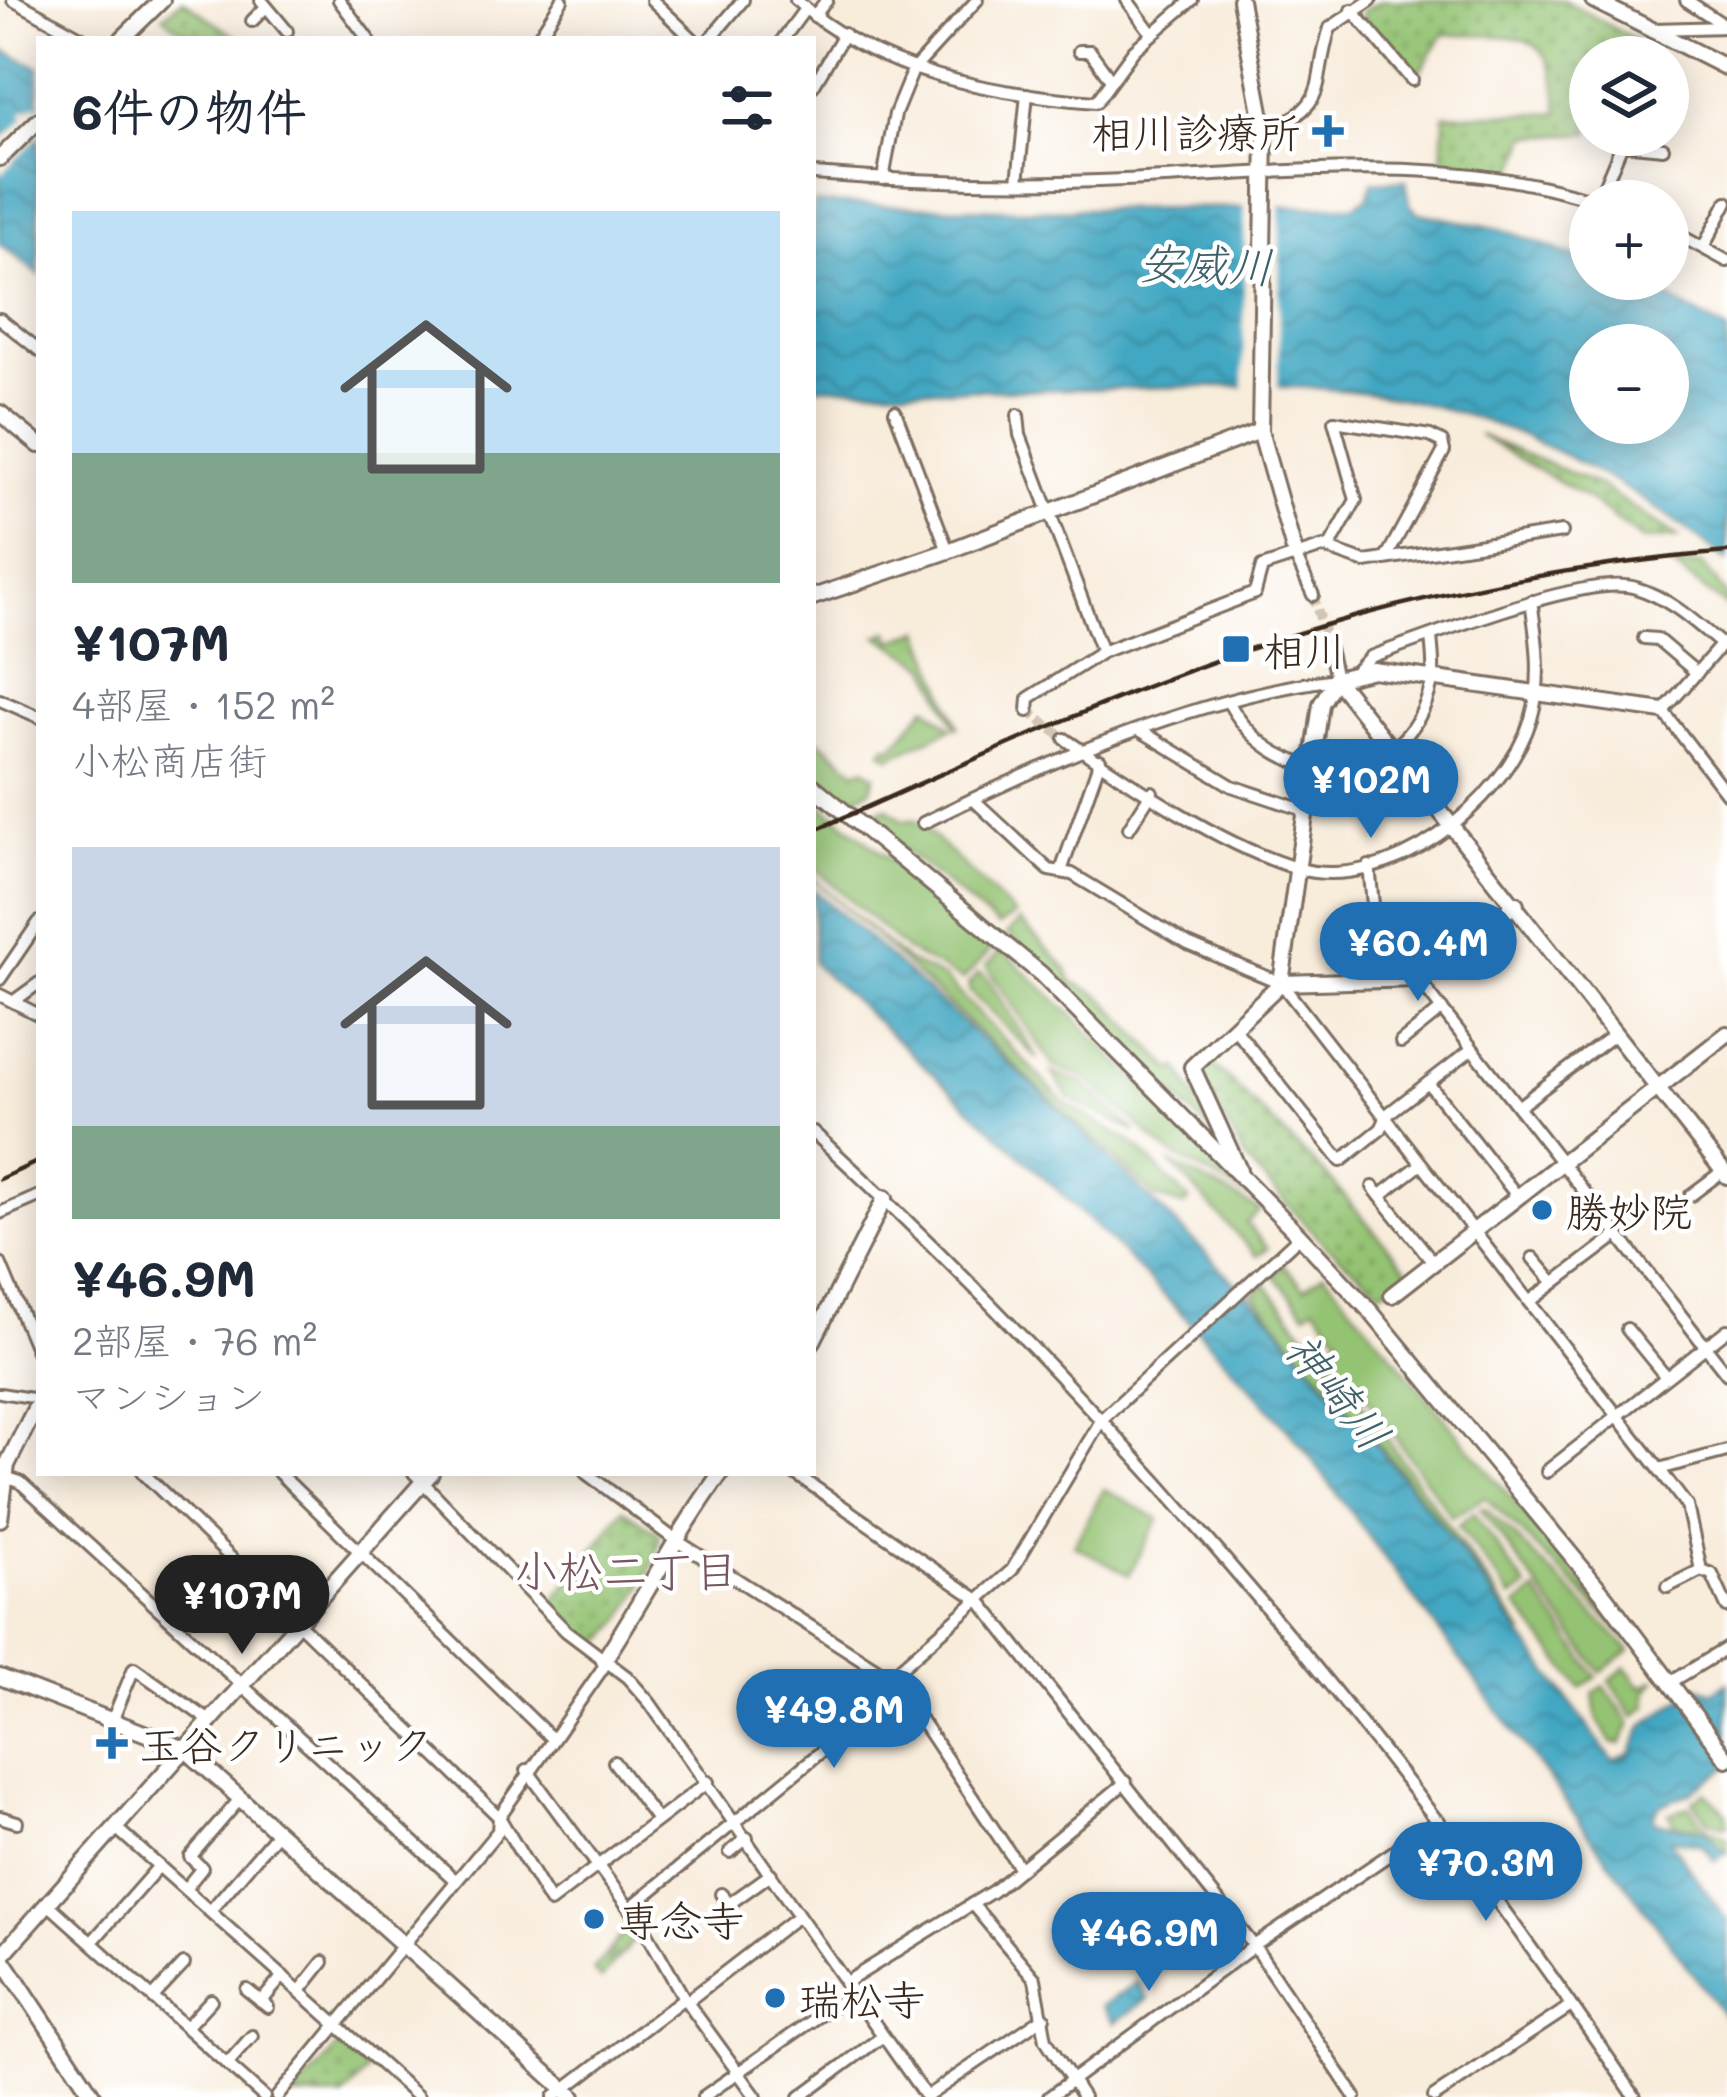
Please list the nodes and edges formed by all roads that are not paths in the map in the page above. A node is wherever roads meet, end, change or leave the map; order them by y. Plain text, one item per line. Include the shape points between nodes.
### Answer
1 (13, 0) edge
2 (162, 0) edge
3 (338, 0) edge
4 (562, 0) edge
5 (652, 0) edge
6 (743, 0) edge
7 (827, 0) edge
8 (977, 0) edge
9 (1127, 0) edge
10 (1192, 0) edge
11 (1240, 0) edge
12 (1372, 0) edge
13 (1593, 0) edge
14 (1686, 0) edge
15 (264, 3) edge
16 (805, 8) edge
17 (1352, 10) junction
18 (252, 20) dead end
19 (1727, 27) edge
20 (1650, 29) junction
21 (287, 31) dead end
22 (844, 34) junction
23 (1152, 34) junction
24 (79, 36) edge
25 (125, 36) edge
26 (366, 36) edge
27 (539, 36) edge
28 (690, 36) edge
29 (713, 36) edge
30 (784, 36) edge
31 (1079, 51) dead end
32 (1727, 68) edge
33 (913, 70) junction
34 (1111, 80) junction
35 (1412, 80) dead end
36 (816, 81) edge
37 (1027, 94) junction
38 (36, 123) edge
39 (1265, 133) junction
40 (0, 158) edge
41 (816, 174) edge
42 (1264, 176) junction
43 (883, 179) junction
44 (1018, 182) junction
45 (1569, 195) edge
46 (1727, 202) edge
47 (1689, 239) edge
48 (1704, 246) junction
49 (1727, 261) edge
50 (0, 319) edge
51 (36, 348) edge
52 (895, 411) dead end
53 (0, 413) edge
54 (1018, 415) dead end
55 (1260, 431) junction
56 (36, 443) edge
57 (1049, 513) junction
58 (1562, 532) dead end
59 (1329, 548) junction
60 (948, 551) junction
61 (1296, 556) junction
62 (1386, 558) junction
63 (1313, 595) tunnel mouth
64 (816, 596) edge
65 (1531, 601) junction
66 (1431, 636) junction
67 (1644, 638) dead end
68 (1725, 646) edge
69 (1329, 648) tunnel mouth
70 (1102, 652) junction
71 (1357, 670) junction
72 (1697, 673) junction
73 (1336, 679) junction
74 (1433, 679) junction
75 (1537, 695) junction
76 (0, 700) edge
77 (1229, 703) junction
78 (1028, 711) dead end
79 (1663, 711) junction
80 (36, 716) edge
81 (1141, 731) junction
82 (1065, 739) tunnel mouth
83 (1392, 747) junction
84 (1086, 753) junction
85 (1100, 760) junction
86 (1313, 768) junction
87 (816, 788) edge
88 (1152, 792) junction
89 (1727, 794) edge
90 (974, 800) junction
91 (1307, 811) junction
92 (922, 823) dead end
93 (1454, 824) junction
94 (1129, 828) dead end
95 (1369, 866) junction
96 (1299, 870) junction
97 (1061, 871) junction
98 (1516, 904) junction
99 (36, 926) edge
100 (0, 979) edge
101 (1418, 979) junction
102 (1381, 981) junction
103 (1281, 982) junction
104 (36, 985) edge
105 (0, 995) edge
106 (14, 1001) junction
107 (1442, 1010) junction
108 (36, 1013) edge
109 (1234, 1028) junction
110 (1616, 1033) junction
111 (1727, 1034) edge
112 (1401, 1042) dead end
113 (1472, 1048) junction
114 (1428, 1083) junction
115 (1658, 1088) junction
116 (1518, 1107) junction
117 (1385, 1120) junction
118 (816, 1135) edge
119 (1562, 1163) junction
120 (1420, 1165) junction
121 (1240, 1174) junction
122 (1725, 1174) edge
123 (1691, 1196) dead end
124 (36, 1197) edge
125 (1518, 1197) junction
126 (885, 1198) junction
127 (0, 1213) edge
128 (1474, 1233) junction
129 (1619, 1234) junction
130 (1294, 1241) junction
131 (1534, 1258) dead end
132 (0, 1263) edge
133 (1433, 1263) junction
134 (1554, 1283) junction
135 (1392, 1295) dead end
136 (1529, 1302) junction
137 (1627, 1329) dead end
138 (1727, 1330) edge
139 (816, 1335) edge
140 (1706, 1346) junction
141 (36, 1348) edge
142 (1727, 1374) edge
143 (1666, 1377) junction
144 (0, 1393) edge
145 (36, 1399) edge
146 (36, 1406) edge
147 (1617, 1416) junction
148 (1102, 1419) junction
149 (1727, 1451) edge
150 (4, 1468) edge
151 (1659, 1469) junction
152 (1546, 1471) dead end
153 (145, 1476) edge
154 (282, 1476) edge
155 (423, 1476) edge
156 (590, 1476) edge
157 (719, 1476) edge
158 (798, 1476) edge
159 (0, 1519) edge
160 (674, 1539) junction
161 (361, 1552) junction
162 (1701, 1570) junction
163 (1667, 1587) dead end
164 (980, 1601) junction
165 (1727, 1607) edge
166 (295, 1625) junction
167 (1727, 1648) edge
168 (605, 1661) junction
169 (0, 1677) edge
170 (894, 1680) junction
171 (1673, 1681) junction
172 (240, 1687) junction
173 (112, 1720) junction
174 (210, 1721) junction
175 (550, 1737) junction
176 (185, 1749) junction
177 (1727, 1760) edge
178 (614, 1762) dead end
179 (527, 1770) junction
180 (708, 1782) junction
181 (1126, 1782) junction
182 (240, 1799) junction
183 (0, 1817) edge
184 (499, 1817) junction
185 (657, 1820) junction
186 (736, 1820) junction
187 (1439, 1821) junction
188 (16, 1822) dead end
189 (115, 1827) junction
190 (278, 1832) junction
191 (747, 1838) junction
192 (730, 1852) dead end
193 (599, 1864) junction
194 (159, 1866) junction
195 (1019, 1868) junction
196 (771, 1874) junction
197 (454, 1880) junction
198 (185, 1889) junction
199 (721, 1894) dead end
200 (47, 1903) junction
201 (972, 1904) junction
202 (630, 1908) junction
203 (211, 1910) junction
204 (798, 1916) junction
205 (92, 1942) junction
206 (404, 1945) junction
207 (1254, 1946) junction
208 (0, 1956) edge
209 (323, 1962) dead end
210 (184, 1964) dead end
211 (283, 1976) junction
212 (848, 1988) junction
213 (247, 1990) dead end
214 (300, 1991) junction
215 (153, 1997) junction
216 (687, 1999) junction
217 (211, 2000) dead end
218 (1571, 2006) junction
219 (1044, 2017) junction
220 (334, 2023) junction
221 (186, 2027) junction
222 (252, 2036) dead end
223 (883, 2036) junction
224 (227, 2064) junction
225 (742, 2073) junction
226 (1071, 2079) junction
227 (563, 2094) edge
228 (94, 2097) edge
229 (264, 2097) edge
230 (277, 2097) edge
231 (418, 2097) edge
232 (703, 2097) edge
233 (756, 2097) edge
234 (800, 2097) edge
235 (926, 2097) edge
236 (1048, 2097) edge
237 (1083, 2097) edge
238 (1354, 2097) edge
239 (1434, 2097) edge
240 (1634, 2097) edge

1 - 24 street
2 - 25 street
3 - 26 street
4 - 27 street
5 - 28 street
6 - 29 street
7 - 16 street
8 - 33 street
9 - 23 street
10 - 23 street
11 - 39 street
12 - 17 street
13 - 20 street
14 - 19 street
15 - 18 street
15 - 21 street
16 - 22 street
16 - 30 street
17 - 35 street
17 - 39 street via 1330,28 1319,92
19 - 20 street
20 - 32 street
22 - 33 street
22 - 36 street
23 - 34 street
31 - 34 street via 1090,51
33 - 37 street
33 - 43 street
34 - 37 street via 1096,102
37 - 44 street
38 - 40 street
39 - 42 street
41 - 43 street
42 - 44 street
42 - 45 street via 1461,170
42 - 55 street
43 - 44 street
46 - 48 street
47 - 48 street
48 - 49 street
50 - 51 street
52 - 60 street
53 - 56 street
54 - 57 street
55 - 57 street
55 - 61 street
57 - 60 street
57 - 70 street
58 - 62 street
59 - 61 street
59 - 62 street via 1365,562
59 - 62 street via 1356,500 1334,422 1430,436 1444,451
60 - 64 street
61 - 63 street
61 - 70 street via 1262,567 1255,593
65 - 66 street
65 - 68 street via 1630,585 1669,602
65 - 75 street
66 - 71 street
66 - 74 street
67 - 72 street via 1657,639
68 - 72 street
69 - 73 street
70 - 78 street via 1029,698
71 - 73 street
71 - 74 street
72 - 79 street
73 - 77 street
73 - 83 street
73 - 86 street via 1322,704
74 - 75 street
74 - 83 street via 1418,716
75 - 79 street
75 - 93 street via 1502,779
76 - 80 street
77 - 81 street
77 - 86 street via 1256,741
79 - 89 street
81 - 84 street
81 - 91 street via 1232,786
82 - 84 street
83 - 86 street via 1355,766
83 - 93 street
84 - 85 street
84 - 90 street
85 - 88 street
85 - 97 street
86 - 91 street
87 - 121 street via 1041,974
88 - 94 street
88 - 96 street
90 - 92 street
90 - 97 street via 1049,870
91 - 96 street
93 - 95 street
93 - 98 street
95 - 96 street
95 - 102 street
96 - 103 street
97 - 103 street via 1188,944
98 - 101 street
98 - 110 street
99 - 100 street
101 - 102 street
101 - 107 street
102 - 103 street
103 - 109 street
103 - 117 street
104 - 106 street
105 - 106 street
106 - 108 street
107 - 112 street
107 - 113 street
109 - 117 street via 1340,1161
109 - 121 street via 1197,1058 1192,1072
110 - 115 street
110 - 116 street
111 - 115 street
113 - 114 street
113 - 116 street
114 - 117 street
114 - 125 street
115 - 119 street
115 - 122 street
116 - 119 street
117 - 120 street
118 - 126 street
119 - 125 street
119 - 129 street
120 - 128 street
120 - 133 street via 1376,1191
121 - 130 street
122 - 123 street
124 - 127 street
125 - 128 street
126 - 139 street
126 - 148 street
128 - 133 street
128 - 136 street
129 - 134 street
129 - 140 street
130 - 148 street
130 - 171 street via 1384,1328
131 - 134 street
132 - 141 street
133 - 135 street
134 - 136 street
136 - 147 street
137 - 143 street
138 - 140 street
140 - 142 street
140 - 143 street
143 - 147 street
144 - 145 street
146 - 150 street
147 - 151 street
147 - 152 street
148 - 164 street via 1012,1570
148 - 187 street
149 - 151 street
150 - 159 street
150 - 172 street
151 - 162 street via 1688,1506
153 - 166 street
154 - 161 street
155 - 161 street
155 - 168 street via 566,1631
156 - 160 street
157 - 160 street
158 - 164 street
160 - 168 street
160 - 170 street
161 - 166 street
161 - 175 street
162 - 163 street
162 - 165 street via 1712,1574
164 - 170 street
164 - 181 street
166 - 172 street
166 - 184 street
167 - 171 street
168 - 175 street
168 - 180 street via 650,1703
169 - 173 street
170 - 186 street via 838,1738
170 - 195 street
171 - 177 street
172 - 174 street
172 - 197 street
173 - 174 street via 134,1668
173 - 176 street
174 - 176 street
175 - 179 street
176 - 182 street
176 - 189 street
178 - 185 street
179 - 184 street
179 - 193 street
180 - 185 street
180 - 186 street
181 - 195 street
181 - 207 street
182 - 190 street
182 - 198 street via 190,1858 202,1868
183 - 188 street
184 - 193 street via 550,1902
184 - 197 street via 498,1831
185 - 193 street
186 - 191 street
186 - 202 street
187 - 207 street
187 - 218 street
189 - 194 street
189 - 200 street
190 - 203 street
190 - 206 street
191 - 192 street
191 - 196 street
193 - 202 street
194 - 198 street
194 - 205 street
195 - 201 street
196 - 199 street via 729,1904
196 - 204 street
197 - 206 street
198 - 203 street
200 - 205 street
200 - 208 street
201 - 212 street
201 - 219 street via 1035,1979
202 - 216 street
203 - 211 street
204 - 212 street
204 - 216 street
205 - 215 street
206 - 220 street
206 - 227 street
207 - 226 street
207 - 238 street
208 - 228 street
209 - 214 street
210 - 215 street
211 - 213 street via 264,2005
211 - 214 street
212 - 223 street
212 - 225 street
214 - 220 street
215 - 221 street
216 - 225 street
216 - 227 street
217 - 221 street
218 - 239 street
218 - 240 street
219 - 226 street via 1046,2040
219 - 235 street
220 - 230 street
220 - 231 street
221 - 224 street
222 - 224 street
223 - 234 street
223 - 235 street
224 - 229 street
225 - 232 street
225 - 233 street
226 - 236 street
226 - 237 street

